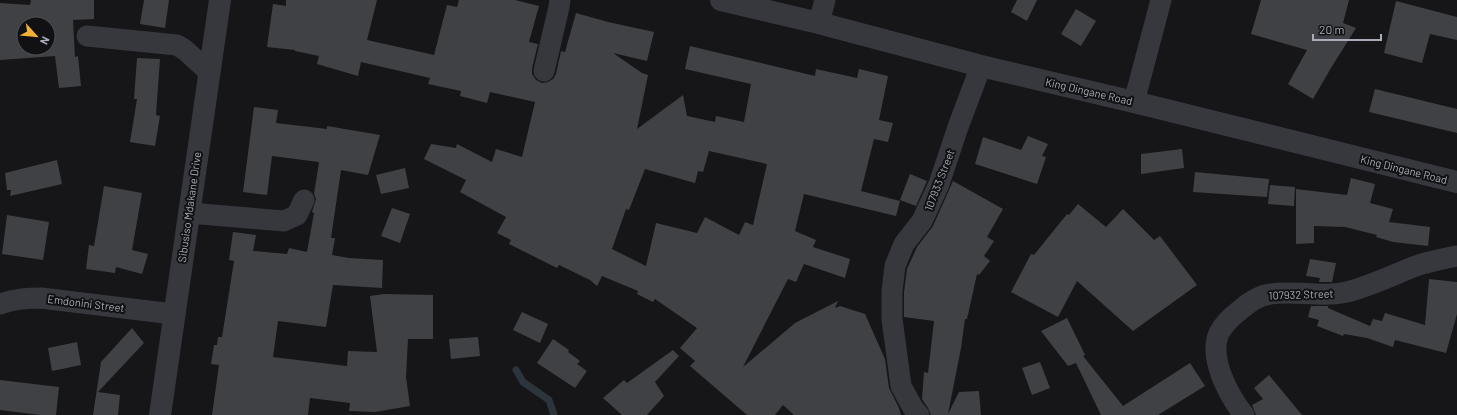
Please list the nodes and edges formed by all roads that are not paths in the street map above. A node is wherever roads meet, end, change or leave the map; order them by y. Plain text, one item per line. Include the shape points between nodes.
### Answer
1 (220, 0) edge
2 (560, 0) edge
3 (721, 0) edge
4 (825, 0) edge
5 (1161, 0) edge
6 (819, 23) junction
7 (87, 36) dead end
8 (981, 66) junction
9 (544, 71) dead end
10 (209, 72) junction
11 (1134, 102) junction
12 (1457, 182) edge
13 (304, 200) dead end
14 (189, 212) junction
15 (1457, 256) edge
16 (0, 304) edge
17 (174, 314) junction
18 (160, 415) edge
19 (919, 415) edge
20 (1244, 415) edge

1 - 10 street, Sibusiso Mdakane Drive
2 - 9 street
3 - 6 street, King Dingane Road
4 - 6 street
5 - 11 street
6 - 8 street, King Dingane Road
7 - 10 street via 177,46
8 - 11 street, King Dingane Road
8 - 19 street, 107933 Street via 939,184 922,221 904,244 895,266 892,319 901,386
10 - 14 street, Sibusiso Mdakane Drive
11 - 12 street, King Dingane Road
13 - 14 street via 296,215 284,221
14 - 17 street, Sibusiso Mdakane Drive
15 - 20 street, 107932 Street via 1414,267 1346,292 1270,294 1256,299 1243,308 1228,320 1219,334 1216,348 1218,365 1229,393
16 - 17 street, Emdonini Street via 24,298 42,298
17 - 18 street, Sibusiso Mdakane Drive

